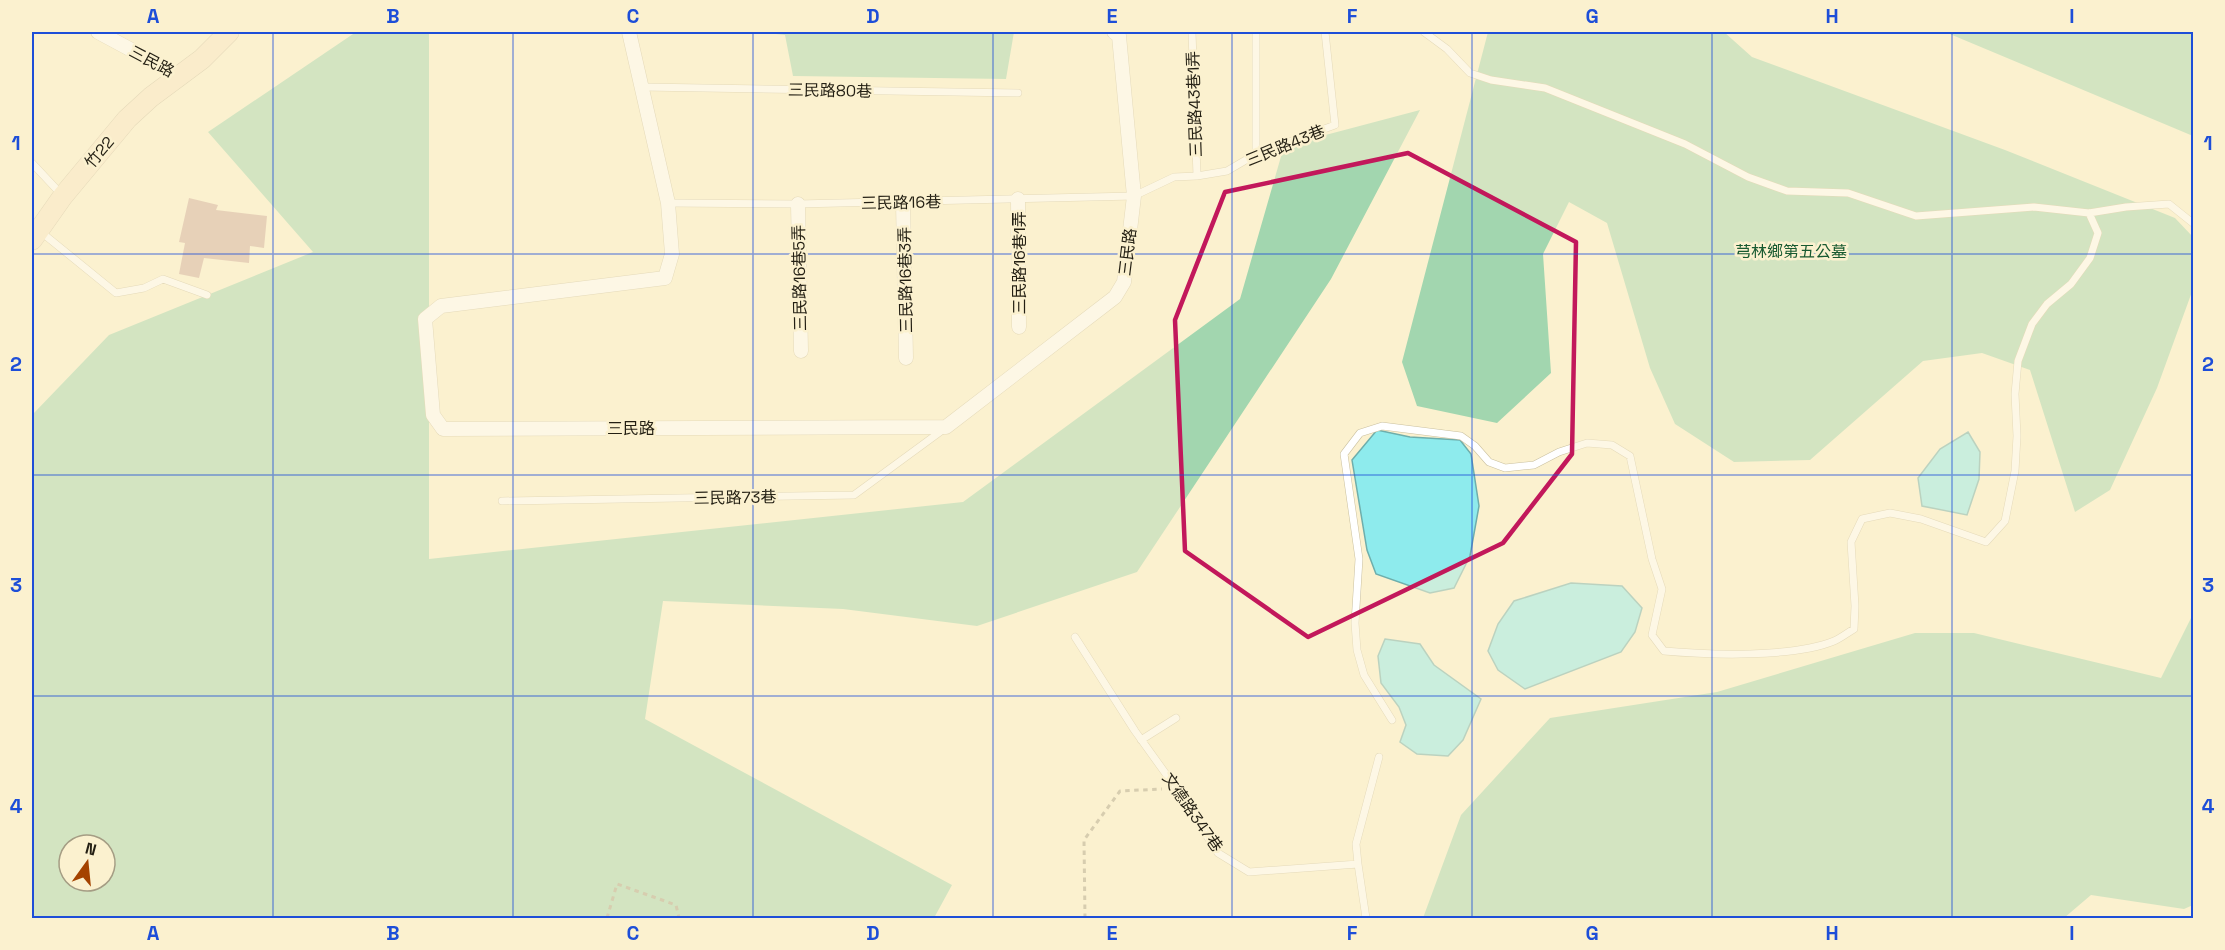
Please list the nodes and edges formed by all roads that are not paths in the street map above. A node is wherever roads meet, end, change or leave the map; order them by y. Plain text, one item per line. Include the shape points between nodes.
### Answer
1 (98, 32) edge
2 (229, 32) edge
3 (629, 32) edge
4 (1114, 32) edge
5 (1192, 32) edge
6 (1257, 32) edge
7 (1324, 32) edge
8 (1424, 32) edge
9 (180, 76) junction
10 (643, 87) junction
11 (1018, 93) dead end
12 (1256, 154) junction
13 (32, 163) edge
14 (1197, 176) junction
15 (63, 196) junction
16 (1134, 196) junction
17 (1018, 199) junction
18 (903, 202) junction
19 (668, 203) junction
20 (798, 204) junction
21 (2089, 213) junction
22 (2193, 224) edge
23 (35, 235) edge
24 (207, 295) dead end
25 (1019, 327) dead end
26 (801, 351) dead end
27 (906, 358) dead end
28 (946, 427) junction
29 (502, 501) dead end
30 (1075, 637) dead end
31 (1176, 718) dead end
32 (1392, 720) dead end
33 (1141, 740) junction
34 (1379, 756) dead end
35 (1358, 864) junction
36 (1366, 918) edge

1 - 9 street, 三民路
2 - 9 street, 三民路 / 竹22
3 - 10 street, 三民路
4 - 16 street, 三民路 via 1119,36
5 - 14 lane, 三民路43巷1弄
6 - 12 lane
7 - 12 lane, 三民路43巷 via 1335,125
8 - 21 lane via 1470,73 1491,80 1545,87 1787,191 1848,193 1916,216 2034,207
9 - 15 street, 竹22 / 竹22 via 127,119
10 - 11 lane, 三民路80巷
10 - 19 street, 三民路
12 - 14 lane, 三民路43巷 via 1227,171
13 - 15 lane
14 - 16 lane, 三民路43巷 via 1174,177
15 - 23 street, 竹22 / 竹22
16 - 17 lane, 三民路16巷
16 - 28 street, 三民路 via 1124,282 1115,297
17 - 18 lane, 三民路16巷
17 - 25 street, 三民路16巷1弄
18 - 20 lane, 三民路16巷
18 - 27 street, 三民路16巷3弄
19 - 20 lane, 三民路16巷
19 - 28 street, 三民路 via 672,254 665,278 441,306 425,319 433,415 443,429
20 - 26 street, 三民路16巷5弄
21 - 22 lane via 2169,204
21 - 32 lane via 2098,234 2090,258 2032,324 2018,361 2015,471 2005,521 1986,542 1921,519 1890,513 1862,519 1851,542 1854,629 1833,641 1797,650 1749,653 1664,651 1652,635 1662,589 1633,466 1630,456 1612,445 1587,443 1534,465 1505,468 1489,462 1461,436 1382,426 1360,433 1344,454 1359,559 1357,650 1364,675
23 - 24 lane via 116,293 144,288 163,279
28 - 29 lane, 三民路73巷 via 854,495
30 - 33 lane, 文德路347巷
31 - 33 lane
33 - 35 lane, 文德路347巷 via 1218,853 1249,872
34 - 35 lane via 1356,844
35 - 36 lane

